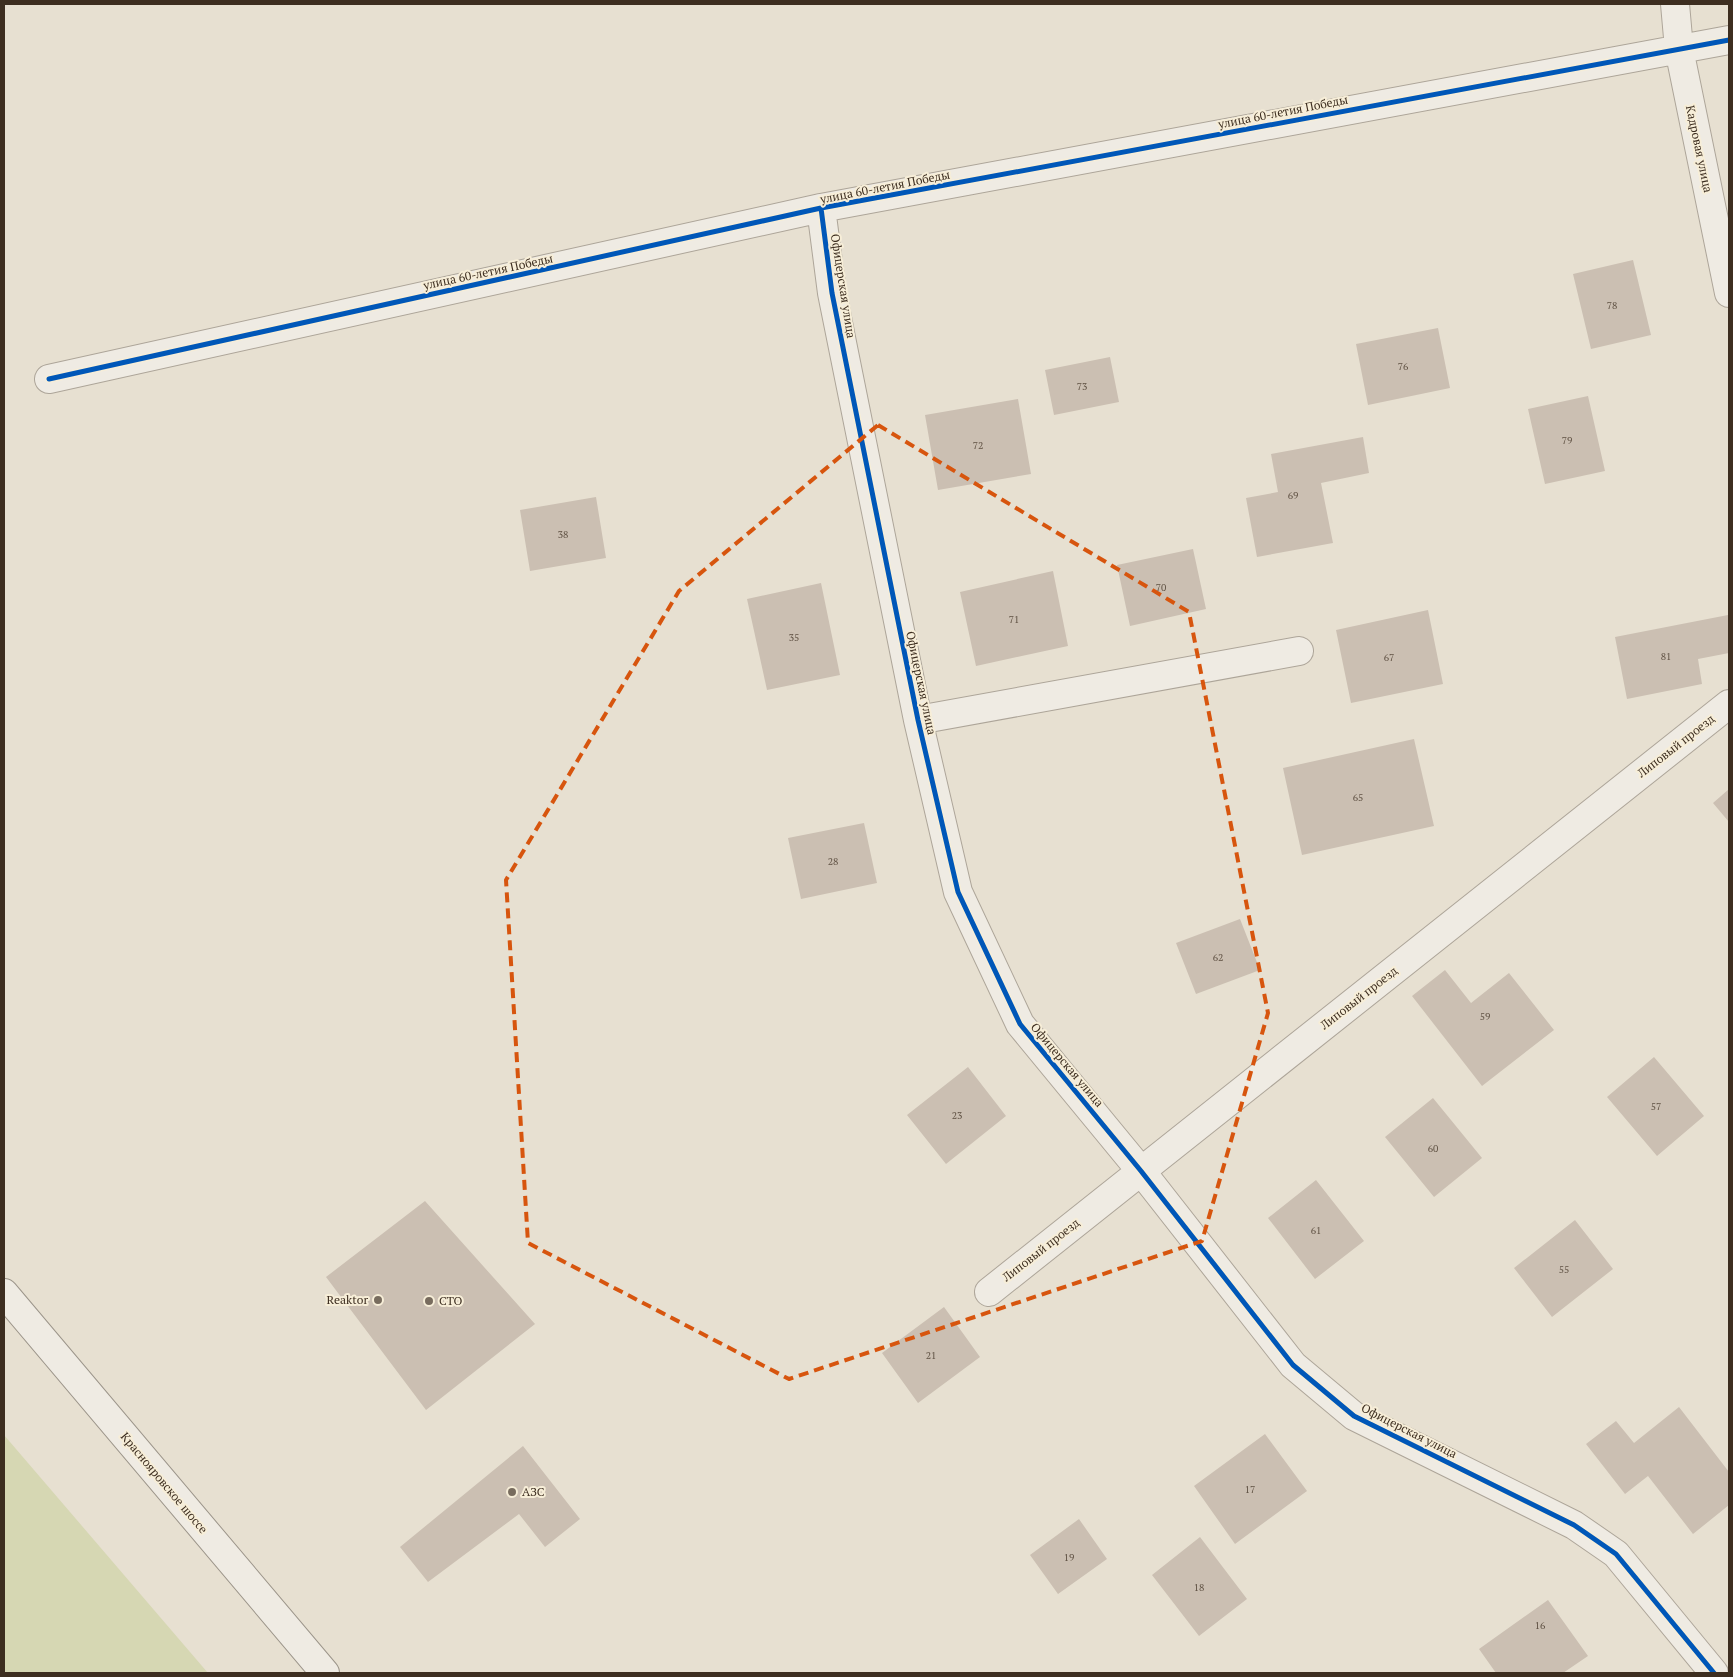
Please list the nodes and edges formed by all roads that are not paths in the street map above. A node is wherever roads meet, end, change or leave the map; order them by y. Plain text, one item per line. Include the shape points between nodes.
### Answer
1 (1675, 4) edge
2 (1729, 40) edge
3 (1678, 49) junction
4 (821, 208) junction
5 (1729, 293) edge
6 (49, 379) dead end
7 (1299, 652) dead end
8 (1729, 704) edge
9 (918, 720) junction
10 (1141, 1170) junction
11 (989, 1292) dead end
12 (4, 1293) edge
13 (325, 1673) edge
14 (1714, 1673) edge

1 - 3 street, Кадровая улица
2 - 3 street, улица 60-летия Победы
3 - 4 street, улица 60-летия Победы
3 - 5 street, Кадровая улица
4 - 6 street, улица 60-летия Победы
4 - 9 street, Офицерская улица via 832,293
7 - 9 street
8 - 10 street, Липовый проезд
9 - 10 street, Офицерская улица via 958,892 1020,1024
10 - 11 street, Липовый проезд
10 - 14 street, Офицерская улица via 1293,1365 1354,1416 1574,1526 1616,1554
12 - 13 street, Краснояровское шоссе

